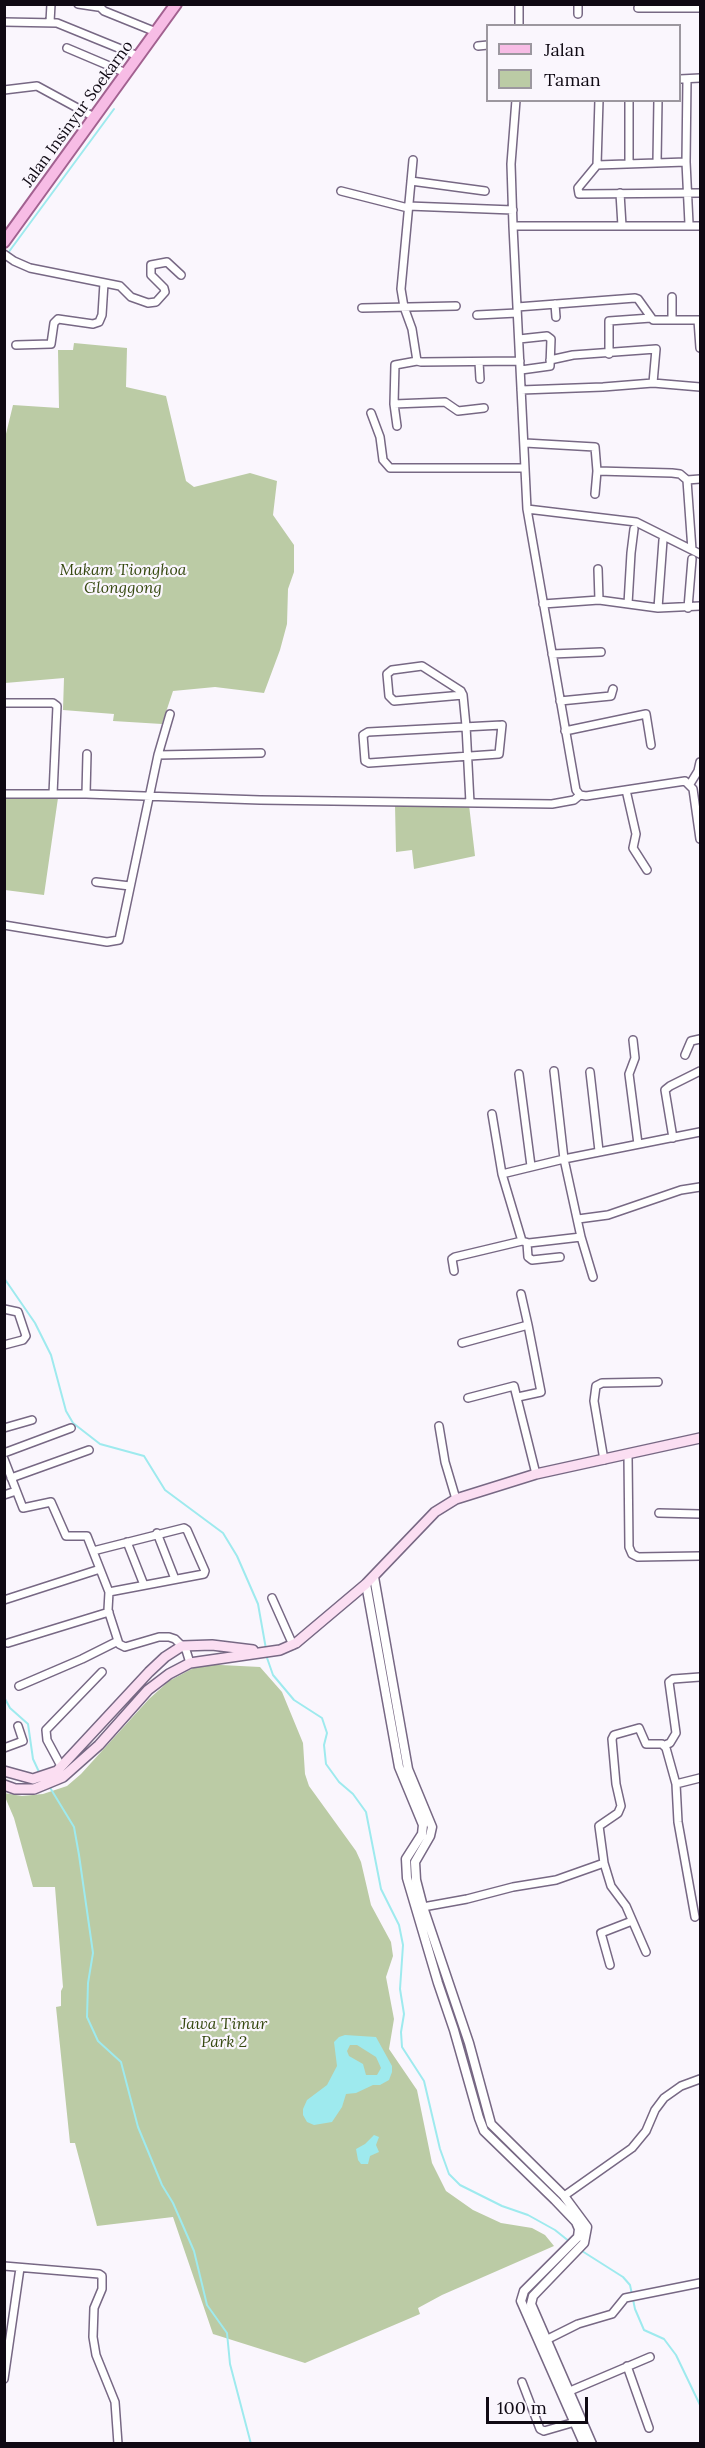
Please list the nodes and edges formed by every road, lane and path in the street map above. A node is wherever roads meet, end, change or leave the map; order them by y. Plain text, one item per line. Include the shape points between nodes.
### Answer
1 (51, 4) edge
2 (78, 4) edge
3 (176, 4) edge
4 (519, 4) edge
5 (578, 4) edge
6 (97, 6) edge
7 (638, 8) dead end
8 (700, 8) edge
9 (578, 14) dead end
10 (4, 22) edge
11 (51, 22) junction
12 (519, 24) edge
13 (156, 32) junction
14 (486, 45) edge
15 (478, 46) dead end
16 (67, 48) dead end
17 (138, 56) junction
18 (126, 73) junction
19 (700, 78) edge
20 (683, 79) edge
21 (4, 90) edge
22 (516, 102) edge
23 (599, 102) edge
24 (629, 102) edge
25 (658, 102) edge
26 (94, 117) junction
27 (413, 160) dead end
28 (657, 162) junction
29 (686, 162) junction
30 (628, 163) junction
31 (597, 165) junction
32 (411, 181) junction
33 (485, 190) dead end
34 (341, 191) dead end
35 (620, 193) junction
36 (688, 193) junction
37 (700, 193) edge
38 (408, 207) junction
39 (513, 210) junction
40 (689, 224) junction
41 (513, 226) junction
42 (622, 226) junction
43 (700, 226) edge
44 (4, 242) edge
45 (7, 256) edge
46 (182, 275) dead end
47 (104, 283) junction
48 (672, 297) dead end
49 (555, 304) junction
50 (456, 306) dead end
51 (404, 307) junction
52 (362, 308) dead end
53 (517, 310) junction
54 (477, 315) dead end
55 (556, 317) dead end
56 (651, 318) junction
57 (672, 320) junction
58 (699, 320) edge
59 (519, 339) junction
60 (15, 345) dead end
61 (700, 348) edge
62 (609, 354) junction
63 (550, 360) junction
64 (417, 361) junction
65 (520, 361) junction
66 (479, 362) junction
67 (521, 370) junction
68 (480, 379) dead end
69 (653, 383) junction
70 (700, 387) edge
71 (521, 390) junction
72 (394, 404) junction
73 (484, 408) dead end
74 (371, 413) dead end
75 (397, 426) dead end
76 (525, 443) junction
77 (525, 468) junction
78 (597, 471) junction
79 (700, 479) edge
80 (687, 480) junction
81 (595, 494) dead end
82 (527, 508) junction
83 (634, 529) dead end
84 (663, 540) dead end
85 (692, 550) junction
86 (700, 554) edge
87 (692, 559) dead end
88 (598, 570) dead end
89 (599, 600) junction
90 (543, 604) junction
91 (628, 604) junction
92 (700, 606) edge
93 (658, 608) junction
94 (688, 608) junction
95 (601, 652) dead end
96 (552, 654) junction
97 (613, 688) dead end
98 (463, 695) junction
99 (560, 701) junction
100 (4, 703) edge
101 (170, 714) dead end
102 (466, 726) junction
103 (565, 731) junction
104 (651, 745) dead end
105 (261, 753) dead end
106 (87, 754) dead end
107 (158, 755) junction
108 (467, 757) junction
109 (700, 762) edge
110 (690, 784) junction
111 (626, 790) junction
112 (4, 794) edge
113 (53, 794) junction
114 (86, 794) junction
115 (580, 795) junction
116 (149, 796) junction
117 (470, 803) junction
118 (700, 839) edge
119 (647, 870) dead end
120 (96, 882) dead end
121 (130, 886) junction
122 (4, 925) edge
123 (700, 1039) edge
124 (633, 1040) dead end
125 (685, 1055) dead end
126 (554, 1071) dead end
127 (700, 1071) edge
128 (590, 1072) dead end
129 (519, 1074) dead end
130 (492, 1114) dead end
131 (700, 1132) edge
132 (673, 1138) junction
133 (638, 1144) junction
134 (598, 1152) junction
135 (564, 1159) junction
136 (531, 1166) junction
137 (502, 1174) junction
138 (700, 1187) edge
139 (578, 1219) junction
140 (581, 1237) junction
141 (524, 1242) junction
142 (560, 1257) dead end
143 (454, 1271) dead end
144 (593, 1277) dead end
145 (521, 1294) dead end
146 (4, 1309) edge
147 (528, 1325) junction
148 (462, 1343) dead end
149 (4, 1345) edge
150 (658, 1382) dead end
151 (518, 1397) junction
152 (468, 1398) dead end
153 (32, 1420) dead end
154 (439, 1426) dead end
155 (4, 1428) edge
156 (71, 1428) dead end
157 (700, 1441) edge
158 (89, 1450) dead end
159 (4, 1453) edge
160 (628, 1456) junction
161 (604, 1460) junction
162 (5, 1463) edge
163 (536, 1474) junction
164 (11, 1478) junction
165 (16, 1491) junction
166 (4, 1495) edge
167 (456, 1499) junction
168 (659, 1513) dead end
169 (700, 1514) edge
170 (157, 1533) junction
171 (127, 1542) junction
172 (93, 1551) junction
173 (700, 1556) edge
174 (100, 1569) junction
175 (175, 1579) junction
176 (370, 1580) junction
177 (144, 1585) junction
178 (110, 1592) junction
179 (272, 1598) dead end
180 (4, 1600) edge
181 (109, 1612) junction
182 (118, 1641) junction
183 (8, 1643) dead end
184 (293, 1645) junction
185 (182, 1646) junction
186 (265, 1651) junction
187 (190, 1663) junction
188 (102, 1672) dead end
189 (700, 1677) edge
190 (19, 1686) dead end
191 (18, 1726) dead end
192 (665, 1745) junction
193 (4, 1748) edge
194 (61, 1766) junction
195 (4, 1771) edge
196 (405, 1771) junction
197 (700, 1778) edge
198 (40, 1781) junction
199 (676, 1784) junction
200 (4, 1785) edge
201 (604, 1863) junction
202 (423, 1907) junction
203 (695, 1917) dead end
204 (633, 1921) junction
205 (646, 1952) dead end
206 (610, 1965) dead end
207 (438, 1966) junction
208 (443, 1982) junction
209 (700, 2079) edge
210 (564, 2196) junction
211 (581, 2239) junction
212 (570, 2252) junction
213 (4, 2266) edge
214 (20, 2268) junction
215 (700, 2283) edge
216 (546, 2340) junction
217 (650, 2357) dead end
218 (627, 2366) junction
219 (4, 2379) edge
220 (522, 2382) dead end
221 (570, 2391) junction
222 (575, 2422) junction
223 (649, 2428) dead end
224 (118, 2444) edge
225 (584, 2444) edge
226 (592, 2444) edge

1 - 11 street
2 - 6 street
3 - 13 main road, Jalan Insinyur Soekarno
4 - 12 street
5 - 9 street
6 - 13 street
7 - 8 street
10 - 11 street
11 - 17 street
13 - 17 main road, Jalan Insinyur Soekarno
14 - 15 street
16 - 18 street
17 - 18 main road, Jalan Insinyur Soekarno
18 - 26 main road, Jalan Insinyur Soekarno
19 - 20 street
20 - 29 street
21 - 26 street via 37,86
22 - 39 street
23 - 31 street
24 - 30 street
25 - 28 street
26 - 44 main road, Jalan Insinyur Soekarno
27 - 32 street
28 - 29 street
28 - 30 street
29 - 36 street
30 - 31 street
31 - 35 street via 577,192
32 - 33 street
32 - 38 street
34 - 38 street
35 - 36 street
35 - 42 street
36 - 37 street
36 - 40 street
38 - 39 street
38 - 51 street via 401,289
39 - 41 street
40 - 42 street
40 - 43 street
41 - 42 street
41 - 53 street
45 - 47 street via 30,268
46 - 47 street via 167,262 151,265 151,275 165,292 151,304 130,297 120,286
47 - 60 street via 99,322 58,319 51,344
48 - 57 street
49 - 53 street
49 - 55 street
49 - 56 street via 635,298
50 - 51 street
51 - 52 street
51 - 64 street
53 - 54 street
53 - 59 street
56 - 57 street
56 - 62 street via 609,321
57 - 58 street
58 - 61 street
59 - 63 street via 549,336
59 - 65 street
62 - 63 street
62 - 69 street via 656,349
63 - 67 street via 550,366
64 - 66 street
64 - 72 street via 395,365
65 - 66 street
65 - 67 street
66 - 68 street
67 - 71 street
69 - 70 street
69 - 71 street
71 - 76 street
72 - 73 street via 445,402 458,411
72 - 75 street
74 - 77 street via 383,460 390,468
76 - 77 street
76 - 78 street via 593,446
77 - 82 street
78 - 80 street via 672,473
78 - 81 street
79 - 80 street
80 - 85 street
82 - 85 street via 636,522
82 - 90 street
83 - 91 street
84 - 93 street
85 - 86 street
87 - 94 street
88 - 89 street
89 - 90 street
89 - 91 street
90 - 96 street
91 - 93 street
92 - 94 street
93 - 94 street
95 - 96 street
96 - 99 street
97 - 99 street via 611,696
98 - 98 street via 424,667 392,670 387,674 389,696 394,701
98 - 102 street
99 - 103 street
100 - 113 street via 57,706
101 - 107 street
102 - 108 street
102 - 108 street via 502,727 501,753
102 - 108 street via 363,735 366,763
103 - 104 street via 646,714
103 - 115 street
105 - 107 street
106 - 114 street
107 - 116 street
108 - 117 street
109 - 110 street
110 - 111 street via 686,781
110 - 118 street
111 - 115 street
111 - 119 street via 636,834 633,848
112 - 113 street
113 - 114 street
114 - 116 street
115 - 117 street via 552,804
116 - 117 street
116 - 121 street
120 - 121 street
121 - 122 street via 122,932 115,943
123 - 125 street via 691,1041
124 - 133 street via 634,1059 629,1074
126 - 135 street
127 - 132 street via 665,1090
128 - 134 street
129 - 136 street
130 - 137 street
131 - 132 street
132 - 133 street
133 - 134 street
134 - 135 street
135 - 136 street
135 - 139 street
136 - 137 street
137 - 141 street
138 - 139 street via 608,1215
139 - 140 street
140 - 141 street
140 - 144 street
141 - 142 street via 532,1260
141 - 143 street via 454,1257
145 - 147 street
146 - 149 street via 19,1314 26,1336
147 - 148 street
147 - 151 street via 541,1392
150 - 161 street via 596,1386 594,1401
151 - 152 street via 512,1385
151 - 163 street
153 - 155 street
154 - 167 street
156 - 159 street
157 - 160 main road
158 - 164 street
160 - 161 main road
160 - 173 street via 632,1554
161 - 163 main road
162 - 164 street
163 - 167 main road
164 - 165 street
165 - 166 street
165 - 172 street via 23,1508 52,1503 66,1536 86,1535
167 - 176 main road via 435,1512
168 - 169 street
170 - 171 street
170 - 175 street
170 - 175 street via 186,1529 205,1569 204,1574
171 - 172 street
171 - 177 street
172 - 174 street
174 - 178 street
174 - 180 street
175 - 177 street
176 - 184 main road
176 - 196 street
177 - 178 street
178 - 181 street
179 - 184 street
181 - 182 street
181 - 183 street
182 - 185 street via 125,1647 166,1636
182 - 190 street
184 - 186 main road
185 - 186 main road
185 - 187 street via 189,1653
185 - 194 main road via 149,1672
186 - 187 main road
187 - 198 main road via 148,1690 99,1745 63,1777 55,1782
188 - 194 street via 46,1730 46,1740
189 - 192 street via 669,1682 676,1733
191 - 193 street via 23,1741
192 - 199 street
192 - 201 street via 646,1744 639,1728 612,1739 621,1808 599,1826
194 - 198 main road
195 - 198 main road
196 - 202 street via 432,1827 414,1867
196 - 207 street via 423,1825 422,1834 406,1859 406,1871 414,1905
197 - 199 street
198 - 200 main road via 23,1790
199 - 203 street via 678,1822
201 - 202 street via 556,1880
201 - 204 street via 611,1886
202 - 207 street
204 - 205 street
204 - 206 street via 601,1933
207 - 208 street
208 - 210 street via 469,2043 492,2124
208 - 211 street via 484,2131 576,2222
209 - 210 street via 671,2092 632,2148
210 - 211 street via 585,2222 588,2232
211 - 212 street
212 - 216 street via 531,2298
212 - 222 street via 524,2291 520,2301
213 - 214 street
214 - 219 street
214 - 224 street via 102,2276 102,2289 94,2308 93,2337 115,2402
215 - 216 street via 632,2297 622,2301 612,2314 578,2324
216 - 221 street
217 - 218 street
218 - 221 street
218 - 223 street
220 - 222 street via 544,2432
221 - 226 street
222 - 225 street

